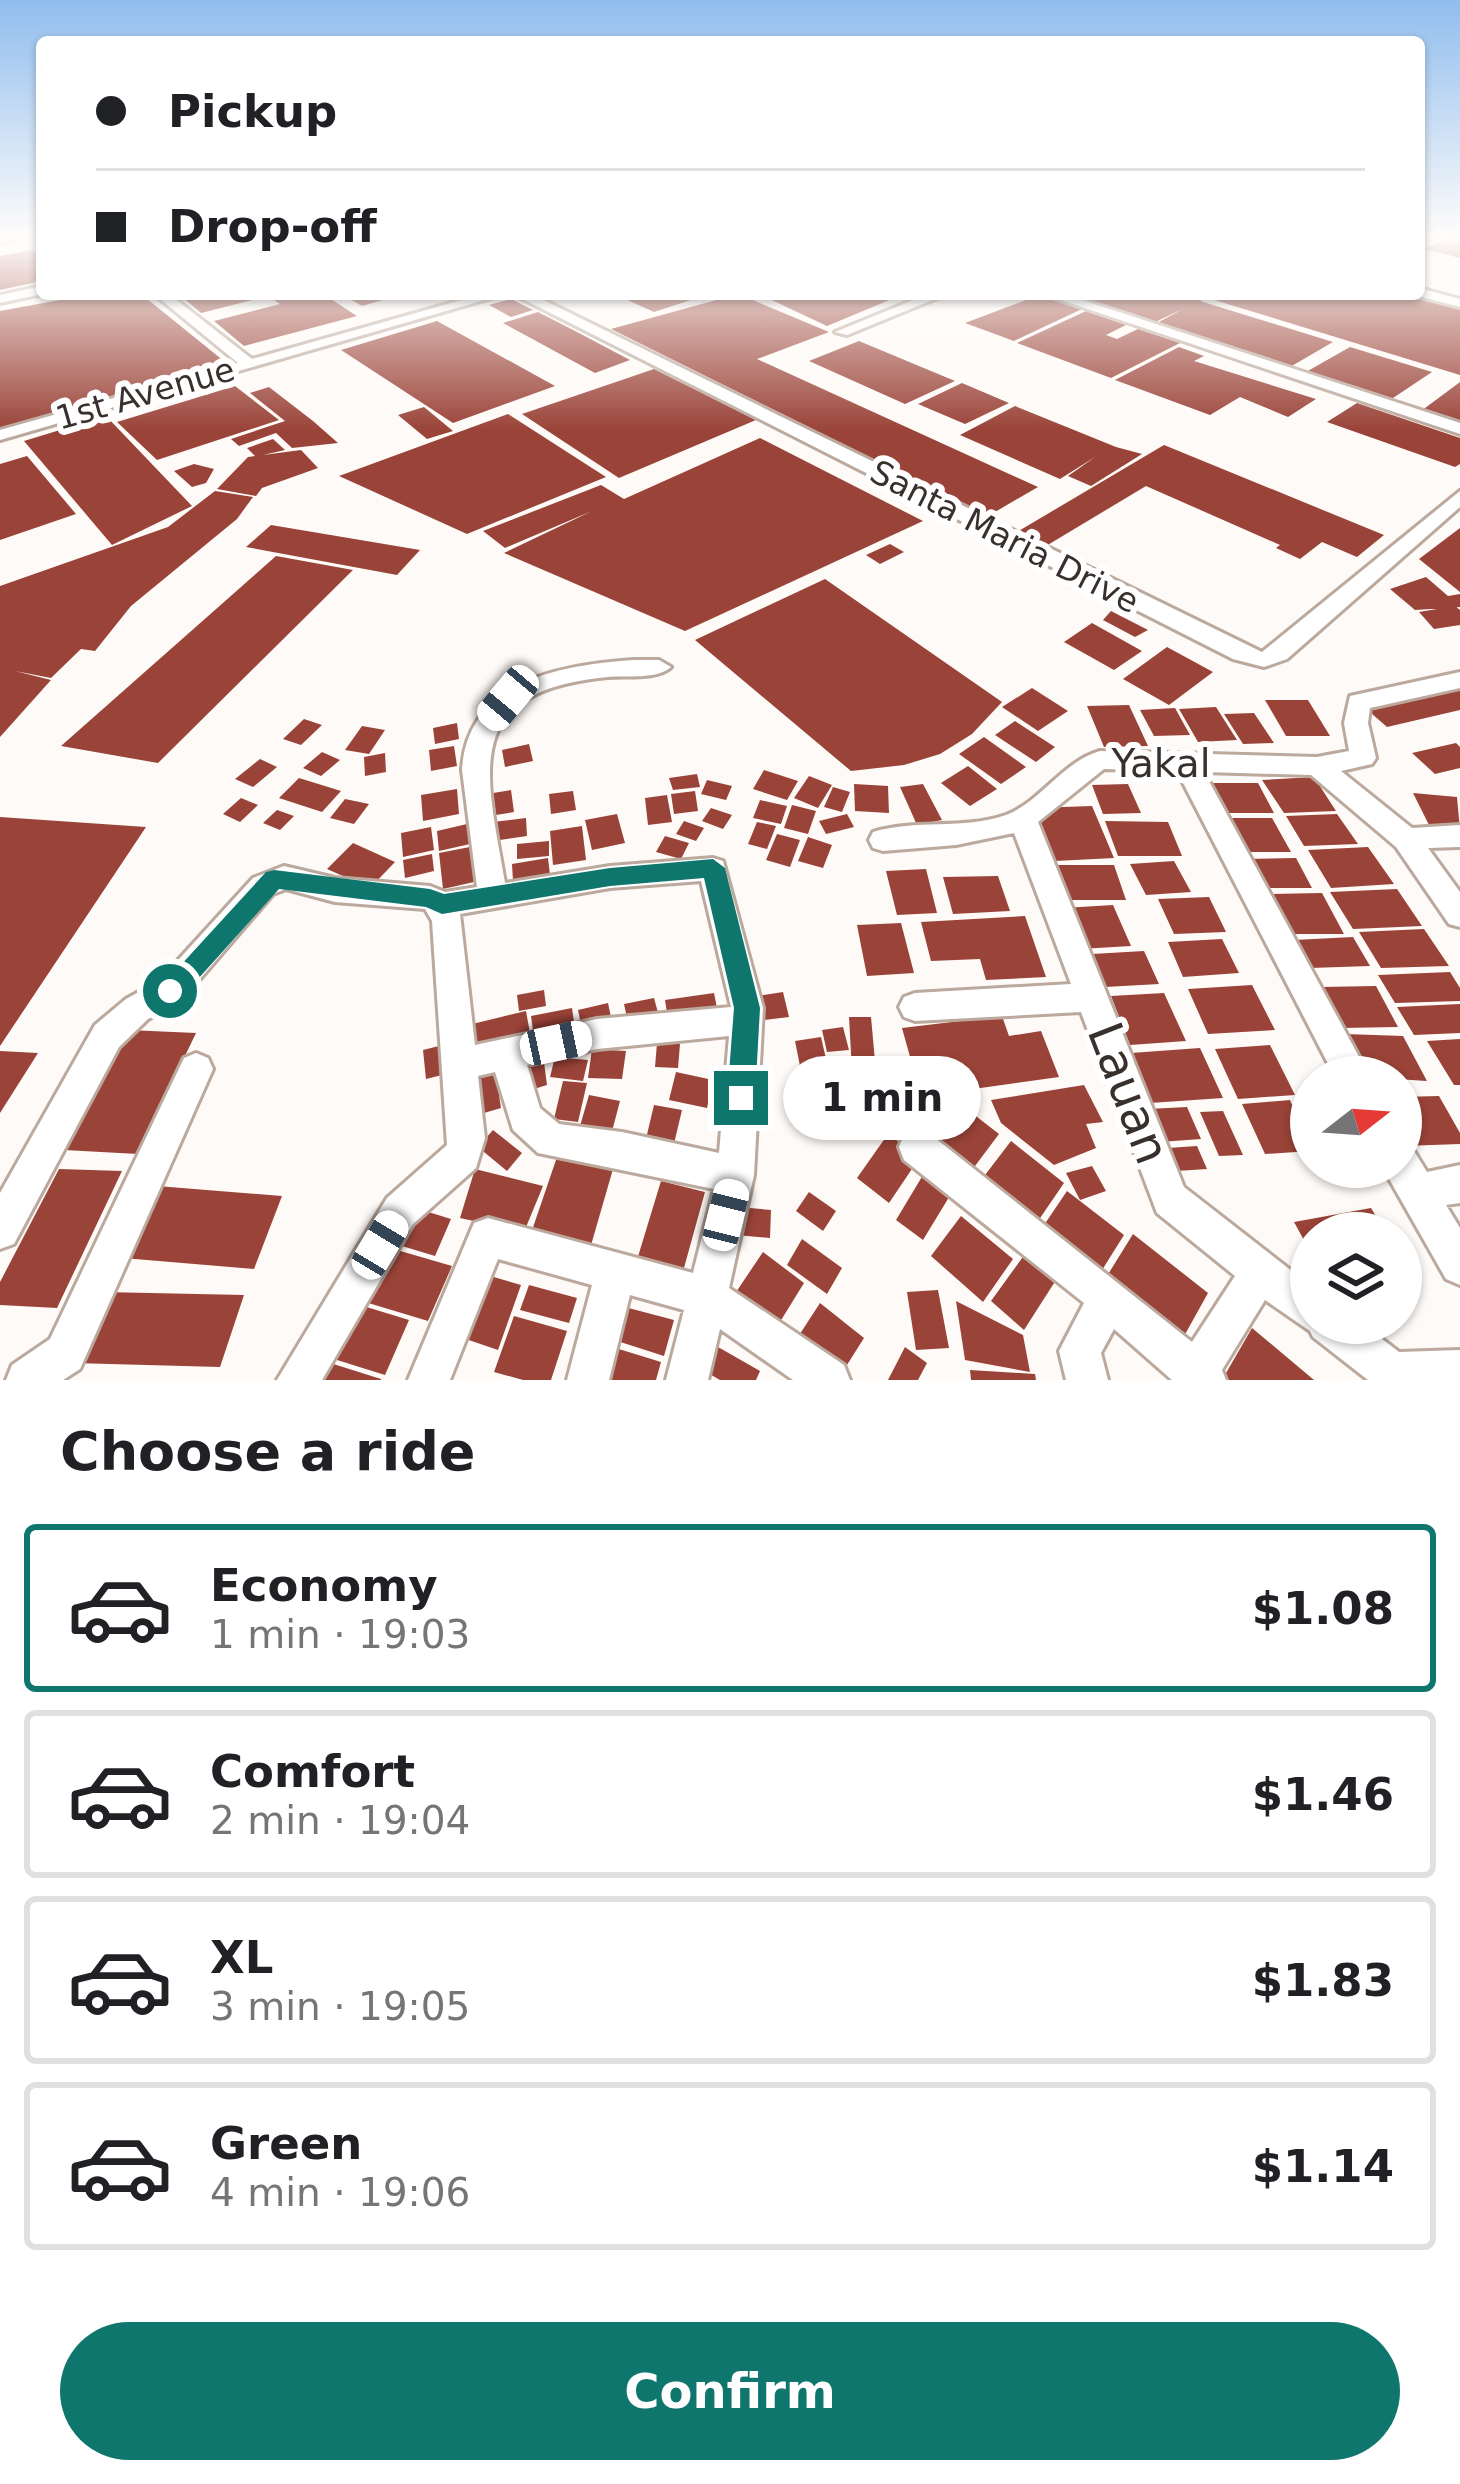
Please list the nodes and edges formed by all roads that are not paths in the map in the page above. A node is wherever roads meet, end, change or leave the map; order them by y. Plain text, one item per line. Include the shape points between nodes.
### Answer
1 (170, 301) edge
2 (472, 301) edge
3 (535, 301) edge
4 (921, 301) edge
5 (1072, 301) edge
6 (842, 332) dead end
7 (248, 364) junction
8 (1460, 429) edge
9 (0, 435) edge
10 (1460, 497) edge
11 (659, 668) dead end
12 (1460, 680) edge
13 (1186, 763) junction
14 (1317, 766) junction
15 (1022, 819) junction
16 (1460, 836) edge
17 (1406, 839) junction
18 (883, 840) dead end
19 (492, 893) junction
20 (442, 904) junction
21 (1460, 915) edge
22 (1091, 997) junction
23 (915, 1007) dead end
24 (746, 1020) junction
25 (507, 1054) junction
26 (1342, 1056) edge
27 (461, 1064) junction
28 (196, 1069) dead end
29 (917, 1147) dead end
30 (736, 1175) junction
31 (1422, 1180) edge
32 (1460, 1184) edge
33 (1415, 1188) edge
34 (0, 1230) edge
35 (1460, 1265) edge
36 (1259, 1272) junction
37 (614, 1274) junction
38 (1290, 1295) edge
39 (706, 1296) junction
40 (1109, 1298) junction
41 (1355, 1344) edge
42 (1460, 1371) edge
43 (1201, 1376) edge
44 (27, 1380) edge
45 (298, 1380) edge
46 (429, 1380) edge
47 (588, 1380) edge
48 (687, 1380) edge
49 (830, 1380) edge
50 (1087, 1380) edge

1 - 7 street
2 - 7 street, 1st Avenue
3 - 10 street, Santa Maria Drive via 1264,660
4 - 6 street
5 - 8 street
7 - 9 street, 1st Avenue
11 - 19 street via 588,672 539,686 508,698 481,730 475,758
12 - 14 street via 1358,703 1363,758
13 - 14 street, Yakal
13 - 15 street, Yakal via 1100,760
13 - 26 street
14 - 17 street
15 - 18 street, Yakal
15 - 22 street, Lauan
16 - 17 street
17 - 21 street
19 - 20 street
19 - 24 street via 713,868
20 - 27 street
20 - 34 street via 284,877 263,886 170,991 106,1036
22 - 23 street
22 - 36 street, Lauan via 1170,1200
24 - 25 street via 597,1034
24 - 30 street
25 - 27 street
25 - 30 street via 525,1118 550,1141
27 - 45 street via 463,1155 400,1211
28 - 44 street via 65,1354
29 - 40 street
30 - 39 street
31 - 32 street
33 - 35 street
36 - 38 street, Lauan
36 - 43 street
37 - 39 street
37 - 46 street via 488,1237
37 - 47 street
39 - 48 street
39 - 49 street
40 - 43 street
40 - 50 street via 1080,1351
41 - 42 street via 1393,1372

